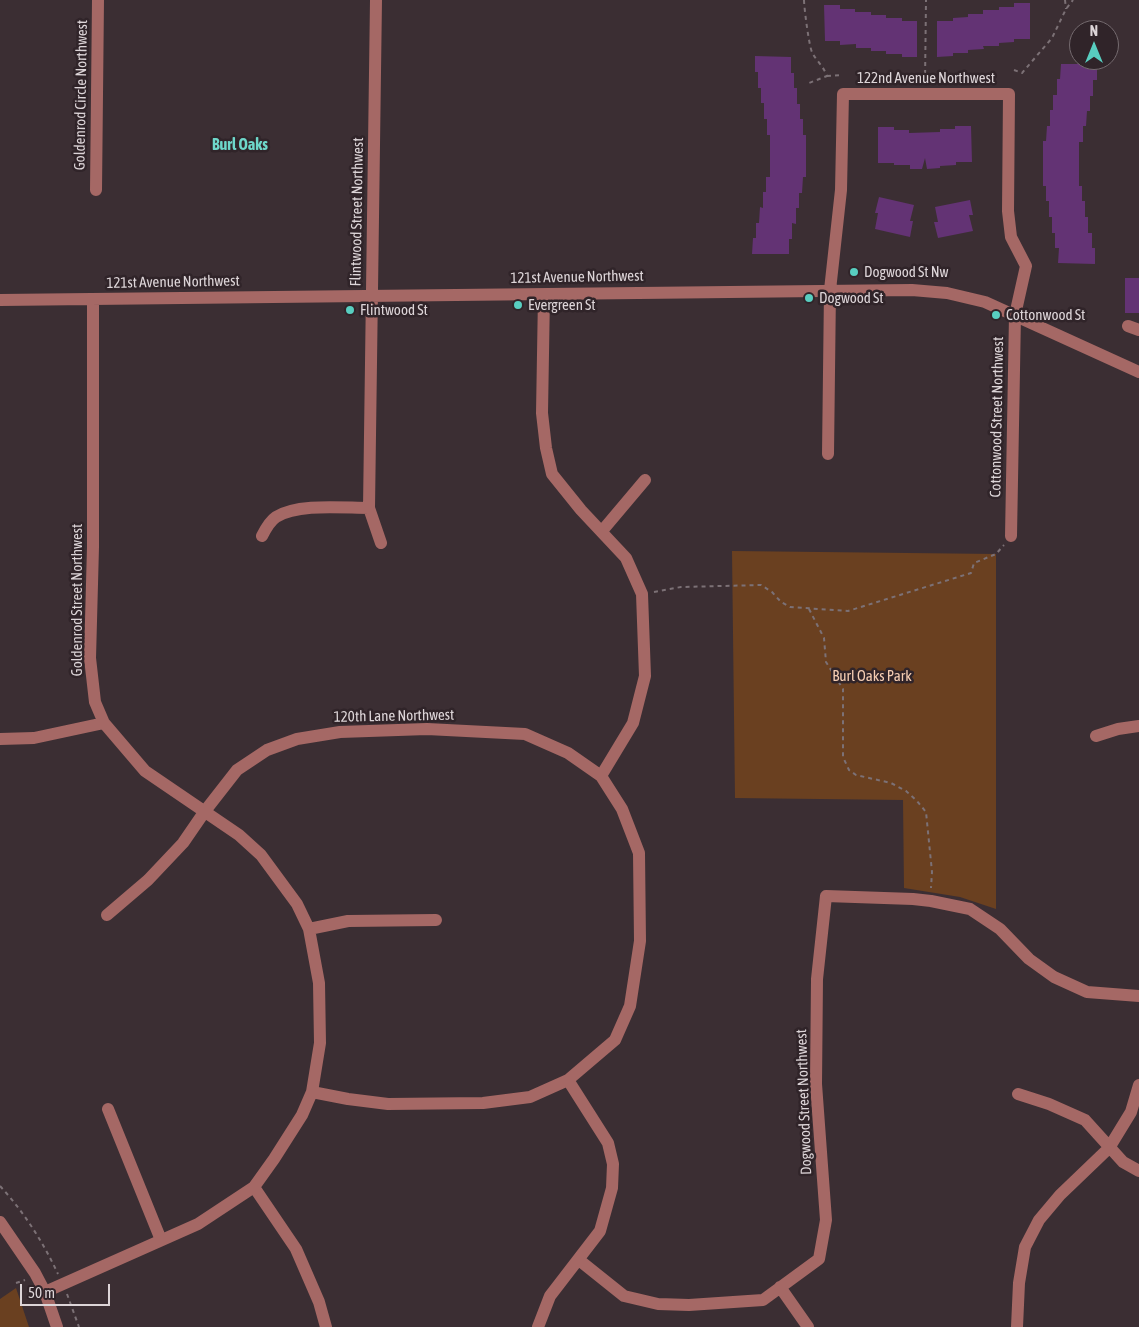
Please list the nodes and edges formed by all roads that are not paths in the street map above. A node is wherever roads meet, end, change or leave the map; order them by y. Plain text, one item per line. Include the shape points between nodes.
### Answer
1 (98, 0) edge
2 (376, 0) edge
3 (1008, 94) joint
4 (96, 190) dead end
5 (830, 290) junction
6 (544, 294) junction
7 (373, 296) junction
8 (93, 299) junction
9 (0, 300) edge
10 (1015, 315) junction
11 (1139, 372) edge
12 (828, 454) dead end
13 (645, 480) dead end
14 (369, 508) junction
15 (602, 531) junction
16 (262, 536) dead end
17 (1011, 536) road end
18 (381, 543) dead end
19 (104, 723) junction
20 (1139, 726) edge
21 (1096, 736) dead end
22 (0, 738) edge
23 (601, 776) junction
24 (205, 811) junction
25 (107, 915) dead end
26 (436, 920) dead end
27 (309, 928) junction
28 (1139, 996) edge
29 (568, 1080) junction
30 (1139, 1085) edge
31 (312, 1092) junction
32 (1018, 1094) dead end
33 (108, 1109) dead end
34 (1109, 1148) junction
35 (1139, 1171) edge
36 (254, 1187) junction
37 (0, 1222) edge
38 (161, 1240) junction
39 (579, 1260) junction
40 (780, 1287) junction
41 (45, 1292) junction
42 (58, 1327) edge
43 (326, 1327) edge
44 (538, 1327) edge
45 (808, 1327) edge
46 (1017, 1327) edge

1 - 4 street, Goldenrod Circle Northwest
2 - 7 street, Flintwood Street Northwest
3 - 5 street, 122nd Avenue Northwest via 843,94 841,190
3 - 10 street, Cottonwood Street Northwest via 1008,210 1011,237 1026,266
5 - 6 street, 121st Avenue Northwest
5 - 10 street, 121st Avenue Northwest via 947,293 984,302
5 - 12 street
6 - 7 street, 121st Avenue Northwest
6 - 15 street via 542,413 552,474
7 - 8 street, 121st Avenue Northwest
7 - 14 street, Flintwood Street Northwest
8 - 9 street, 121st Avenue Northwest
8 - 19 street, Goldenrod Street Northwest via 90,658 95,702
10 - 11 street, 121st Avenue Northwest
10 - 17 street, Cottonwood Street Northwest
13 - 15 street
14 - 16 street via 290,511 275,518
14 - 18 street, Flintwood Street Northwest
15 - 23 street via 626,558 642,594 644,676 633,723
19 - 22 street via 34,738
19 - 24 street, Goldenrod Street Northwest via 145,771
20 - 21 street
23 - 24 street, 120th Lane Northwest via 568,753 525,734 427,729 340,732 298,739 267,750 237,770
23 - 29 street via 622,809 639,853 640,941 630,1006 614,1040
24 - 25 street, 120th Lane Northwest via 183,843 148,880
24 - 27 street, Goldenrod Street Northwest via 261,855 297,904
26 - 27 street via 348,922
27 - 31 street, Goldenrod Street Northwest via 321,1016
28 - 40 street, Dogwood Street Northwest via 1088,992 1054,977 1000,929 970,909 931,901 826,896 817,979 816,1084 826,1220 819,1259
29 - 31 street via 530,1097 483,1103 388,1104
29 - 39 street via 608,1143 613,1164 612,1188 600,1231
30 - 34 street via 1131,1112
31 - 36 street, Goldenrod Street Northwest via 302,1116
32 - 34 street via 1085,1120
33 - 38 street
34 - 35 street via 1123,1162
34 - 46 street via 1060,1195 1039,1220 1025,1247 1018,1283
36 - 38 street, Goldenrod Street Northwest via 198,1224
36 - 43 street via 296,1248
37 - 41 street
38 - 41 street, Goldenrod Street Northwest
39 - 40 street, Dogwood Street Northwest via 624,1296 658,1304 708,1305 763,1300
39 - 44 street via 550,1296
40 - 45 street
41 - 42 street

